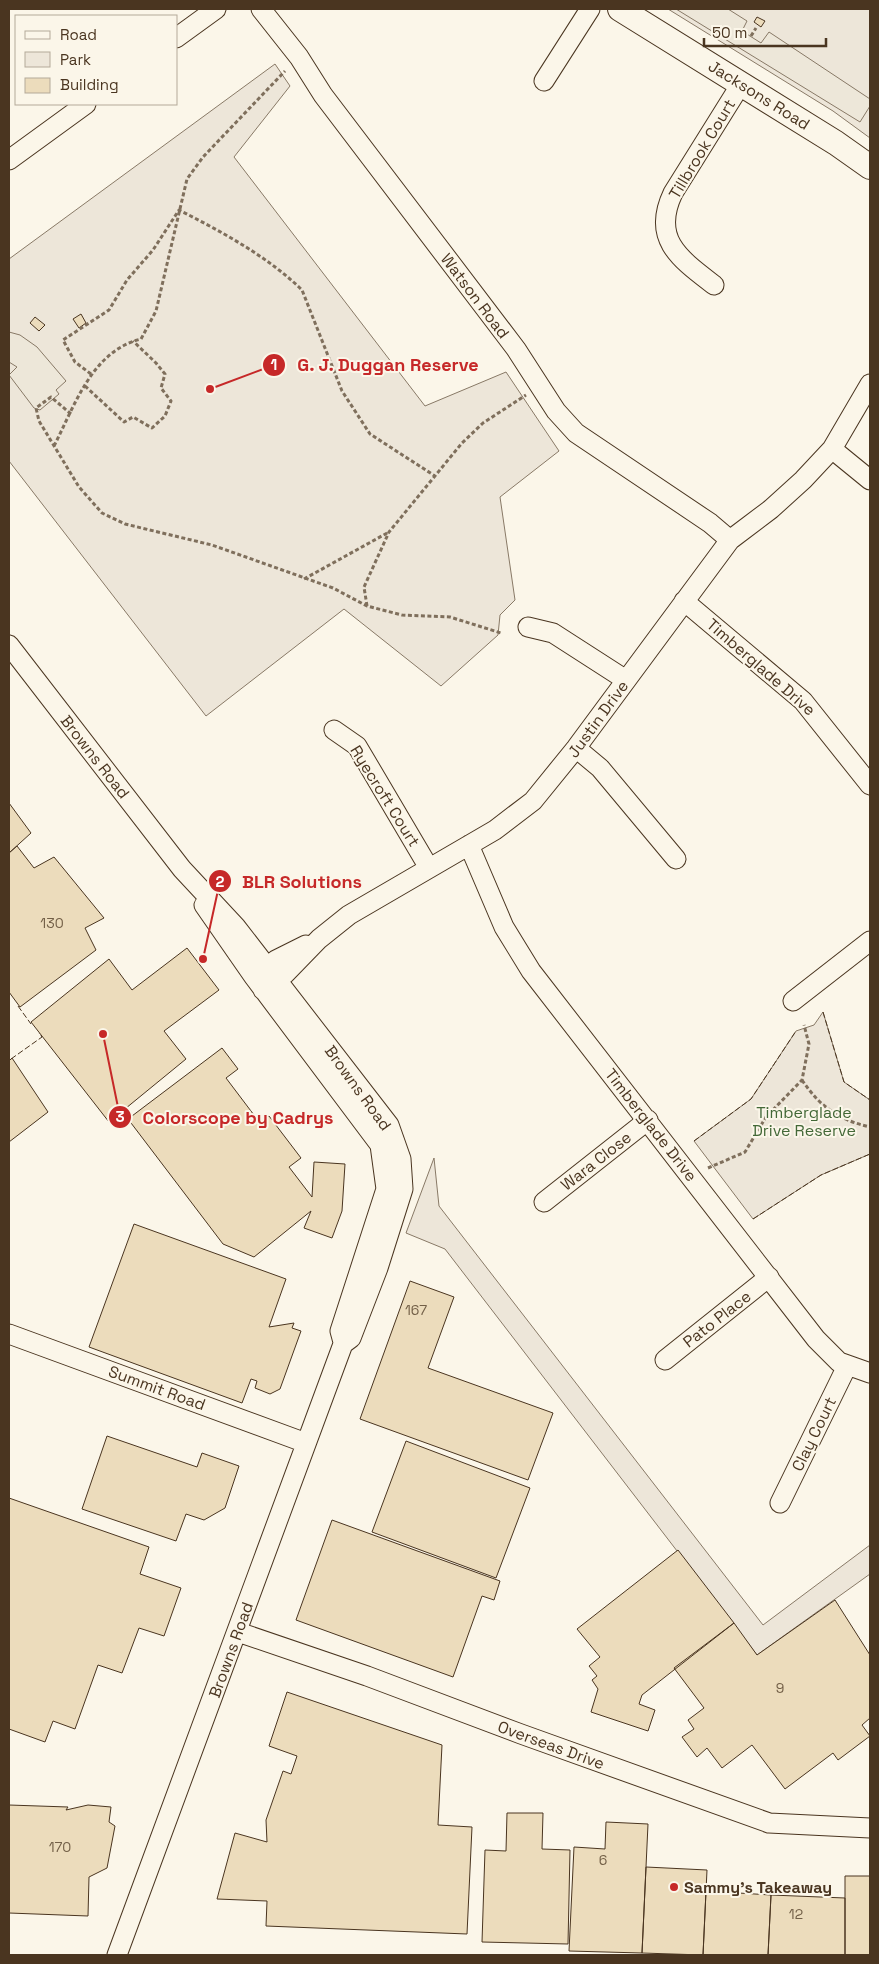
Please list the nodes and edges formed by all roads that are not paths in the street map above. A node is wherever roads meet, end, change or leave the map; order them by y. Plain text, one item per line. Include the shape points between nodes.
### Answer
1 (216, 9) edge
2 (262, 9) edge
3 (590, 9) edge
4 (620, 9) edge
5 (178, 37) edge
6 (544, 81) dead end
7 (741, 84) junction
8 (85, 105) edge
9 (9, 160) edge
10 (870, 167) edge
11 (714, 284) dead end
12 (870, 384) edge
13 (832, 449) junction
14 (870, 480) edge
15 (730, 540) junction
16 (684, 601) junction
17 (528, 627) dead end
18 (9, 645) edge
19 (626, 680) junction
20 (334, 730) dead end
21 (576, 748) junction
22 (870, 785) edge
23 (470, 845) junction
24 (676, 859) dead end
25 (429, 868) junction
26 (870, 942) edge
27 (265, 979) junction
28 (793, 1001) dead end
29 (648, 1120) junction
30 (544, 1202) dead end
31 (769, 1277) junction
32 (9, 1334) edge
33 (665, 1360) dead end
34 (847, 1366) junction
35 (870, 1373) edge
36 (306, 1443) junction
37 (780, 1503) dead end
38 (238, 1632) junction
39 (870, 1828) edge
40 (117, 1955) edge

1 - 5 street
2 - 15 street, Watson Road via 299,57 323,96 516,349 561,416 576,433 710,523
3 - 6 street
4 - 7 main road, Jacksons Road
7 - 10 main road, Jacksons Road
7 - 11 street, Tillbrook Court via 665,212 667,236 672,246 693,269
8 - 9 street
12 - 13 street, Justin Drive
13 - 14 street
13 - 15 street, Justin Drive via 778,504
15 - 16 street, Justin Drive
16 - 19 street, Justin Drive
16 - 22 street, Timberglade Drive via 804,701
17 - 19 street via 553,633
18 - 27 street, Browns Road via 182,869 236,927
19 - 21 street, Justin Drive
20 - 25 street, Ryecroft Court via 357,746
21 - 23 street, Justin Drive via 533,801
21 - 24 street via 600,768
23 - 25 street, Justin Drive
23 - 29 street, Timberglade Drive via 513,944
25 - 27 street, Justin Drive via 349,915
26 - 28 street
27 - 36 street, Browns Road via 389,1125 400,1159 403,1189 378,1268 351,1338 343,1344
29 - 30 street, Wara Close
29 - 31 street, Timberglade Drive
31 - 33 street, Pato Place
31 - 34 street, Timberglade Drive via 816,1339
32 - 36 street, Summit Road
34 - 35 street, Timberglade Drive
34 - 37 street, Clay Court
36 - 38 street, Browns Road
38 - 39 street, Overseas Drive via 769,1823
38 - 40 street, Browns Road

